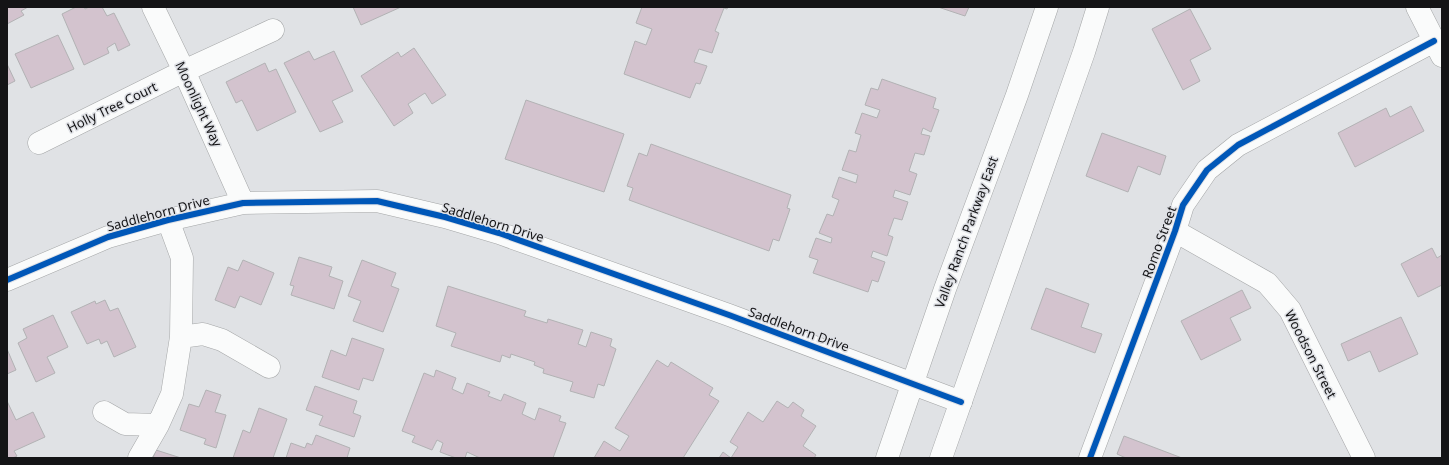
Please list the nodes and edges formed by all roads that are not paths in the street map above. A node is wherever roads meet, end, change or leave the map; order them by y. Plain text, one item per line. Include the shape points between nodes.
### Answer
1 (153, 7) edge
2 (1047, 7) edge
3 (1098, 7) edge
4 (1417, 7) edge
5 (273, 30) dead end
6 (1438, 49) edge
7 (184, 71) junction
8 (39, 142) dead end
9 (244, 203) junction
10 (168, 220) junction
11 (1175, 231) junction
12 (7, 280) edge
13 (181, 337) junction
14 (269, 367) dead end
15 (912, 383) junction
16 (961, 402) junction
17 (104, 412) dead end
18 (158, 425) junction
19 (139, 458) edge
20 (887, 458) edge
21 (941, 458) edge
22 (1090, 458) edge
23 (1364, 458) edge

1 - 7 street, Moonlight Way
2 - 15 street, Valley Ranch Parkway East
3 - 16 street
4 - 6 street
5 - 7 street, Holly Tree Court
6 - 11 street, Romo Street via 1238,145 1207,170 1184,205
7 - 8 street, Holly Tree Court
7 - 9 street, Moonlight Way
9 - 10 street, Saddlehorn Drive
9 - 15 street, Saddlehorn Drive via 377,201 445,217 499,233
10 - 12 street, Saddlehorn Drive via 108,237
10 - 13 street via 182,258
11 - 22 street, Romo Street
11 - 23 street, Woodson Street via 1267,283 1290,310
13 - 14 street via 203,334 222,340
13 - 18 street via 172,394
15 - 16 street, Saddlehorn Drive
15 - 20 street, Valley Ranch Parkway East
16 - 21 street
17 - 18 street via 125,424
18 - 19 street

